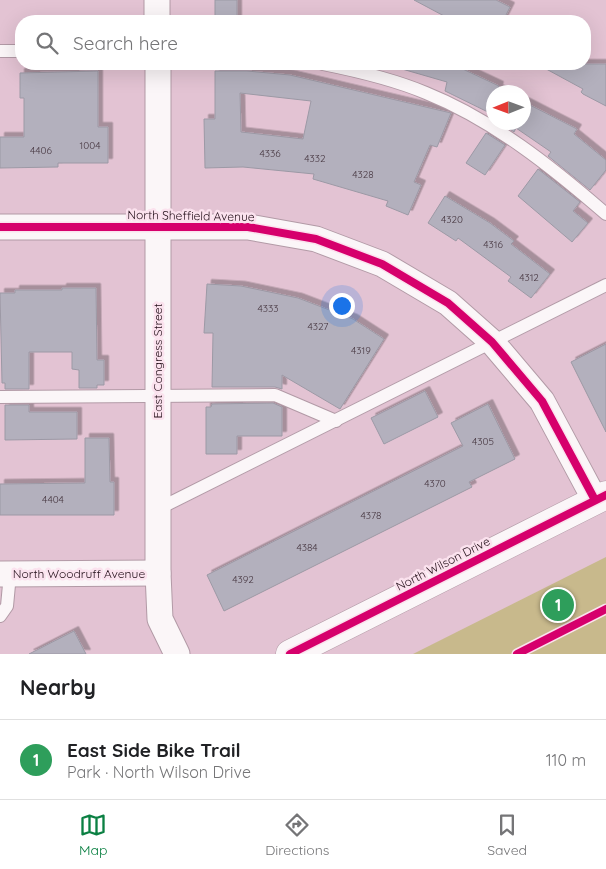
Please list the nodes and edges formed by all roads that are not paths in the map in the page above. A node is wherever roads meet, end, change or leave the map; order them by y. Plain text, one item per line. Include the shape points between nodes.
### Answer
1 (157, 0) edge
2 (158, 15) edge
3 (0, 51) edge
4 (15, 51) edge
5 (158, 70) edge
6 (350, 70) edge
7 (606, 214) edge
8 (157, 226) junction
9 (0, 227) edge
10 (606, 285) edge
11 (492, 342) junction
12 (158, 396) junction
13 (0, 398) edge
14 (336, 422) junction
15 (601, 497) edge
16 (158, 509) junction
17 (158, 573) junction
18 (5, 574) edge
19 (0, 616) edge
20 (177, 654) edge
21 (290, 654) edge

1 - 2 street
3 - 4 lane
5 - 8 street, East Congress Street
6 - 7 lane via 427,93 484,122 563,176
8 - 9 street, North Sheffield Avenue
8 - 11 street, North Sheffield Avenue via 248,227 316,239 382,264 448,303
8 - 12 street, East Congress Street
10 - 11 lane
11 - 14 lane
11 - 15 street, North Sheffield Avenue via 542,401
12 - 13 lane
12 - 14 lane via 275,395
12 - 16 street, East Congress Street
14 - 16 lane
15 - 21 street, North Wilson Drive
16 - 17 street, East Congress Street
17 - 18 street, North Woodruff Avenue
17 - 20 street, East Congress Street via 160,619
18 - 19 lane via 8,606

